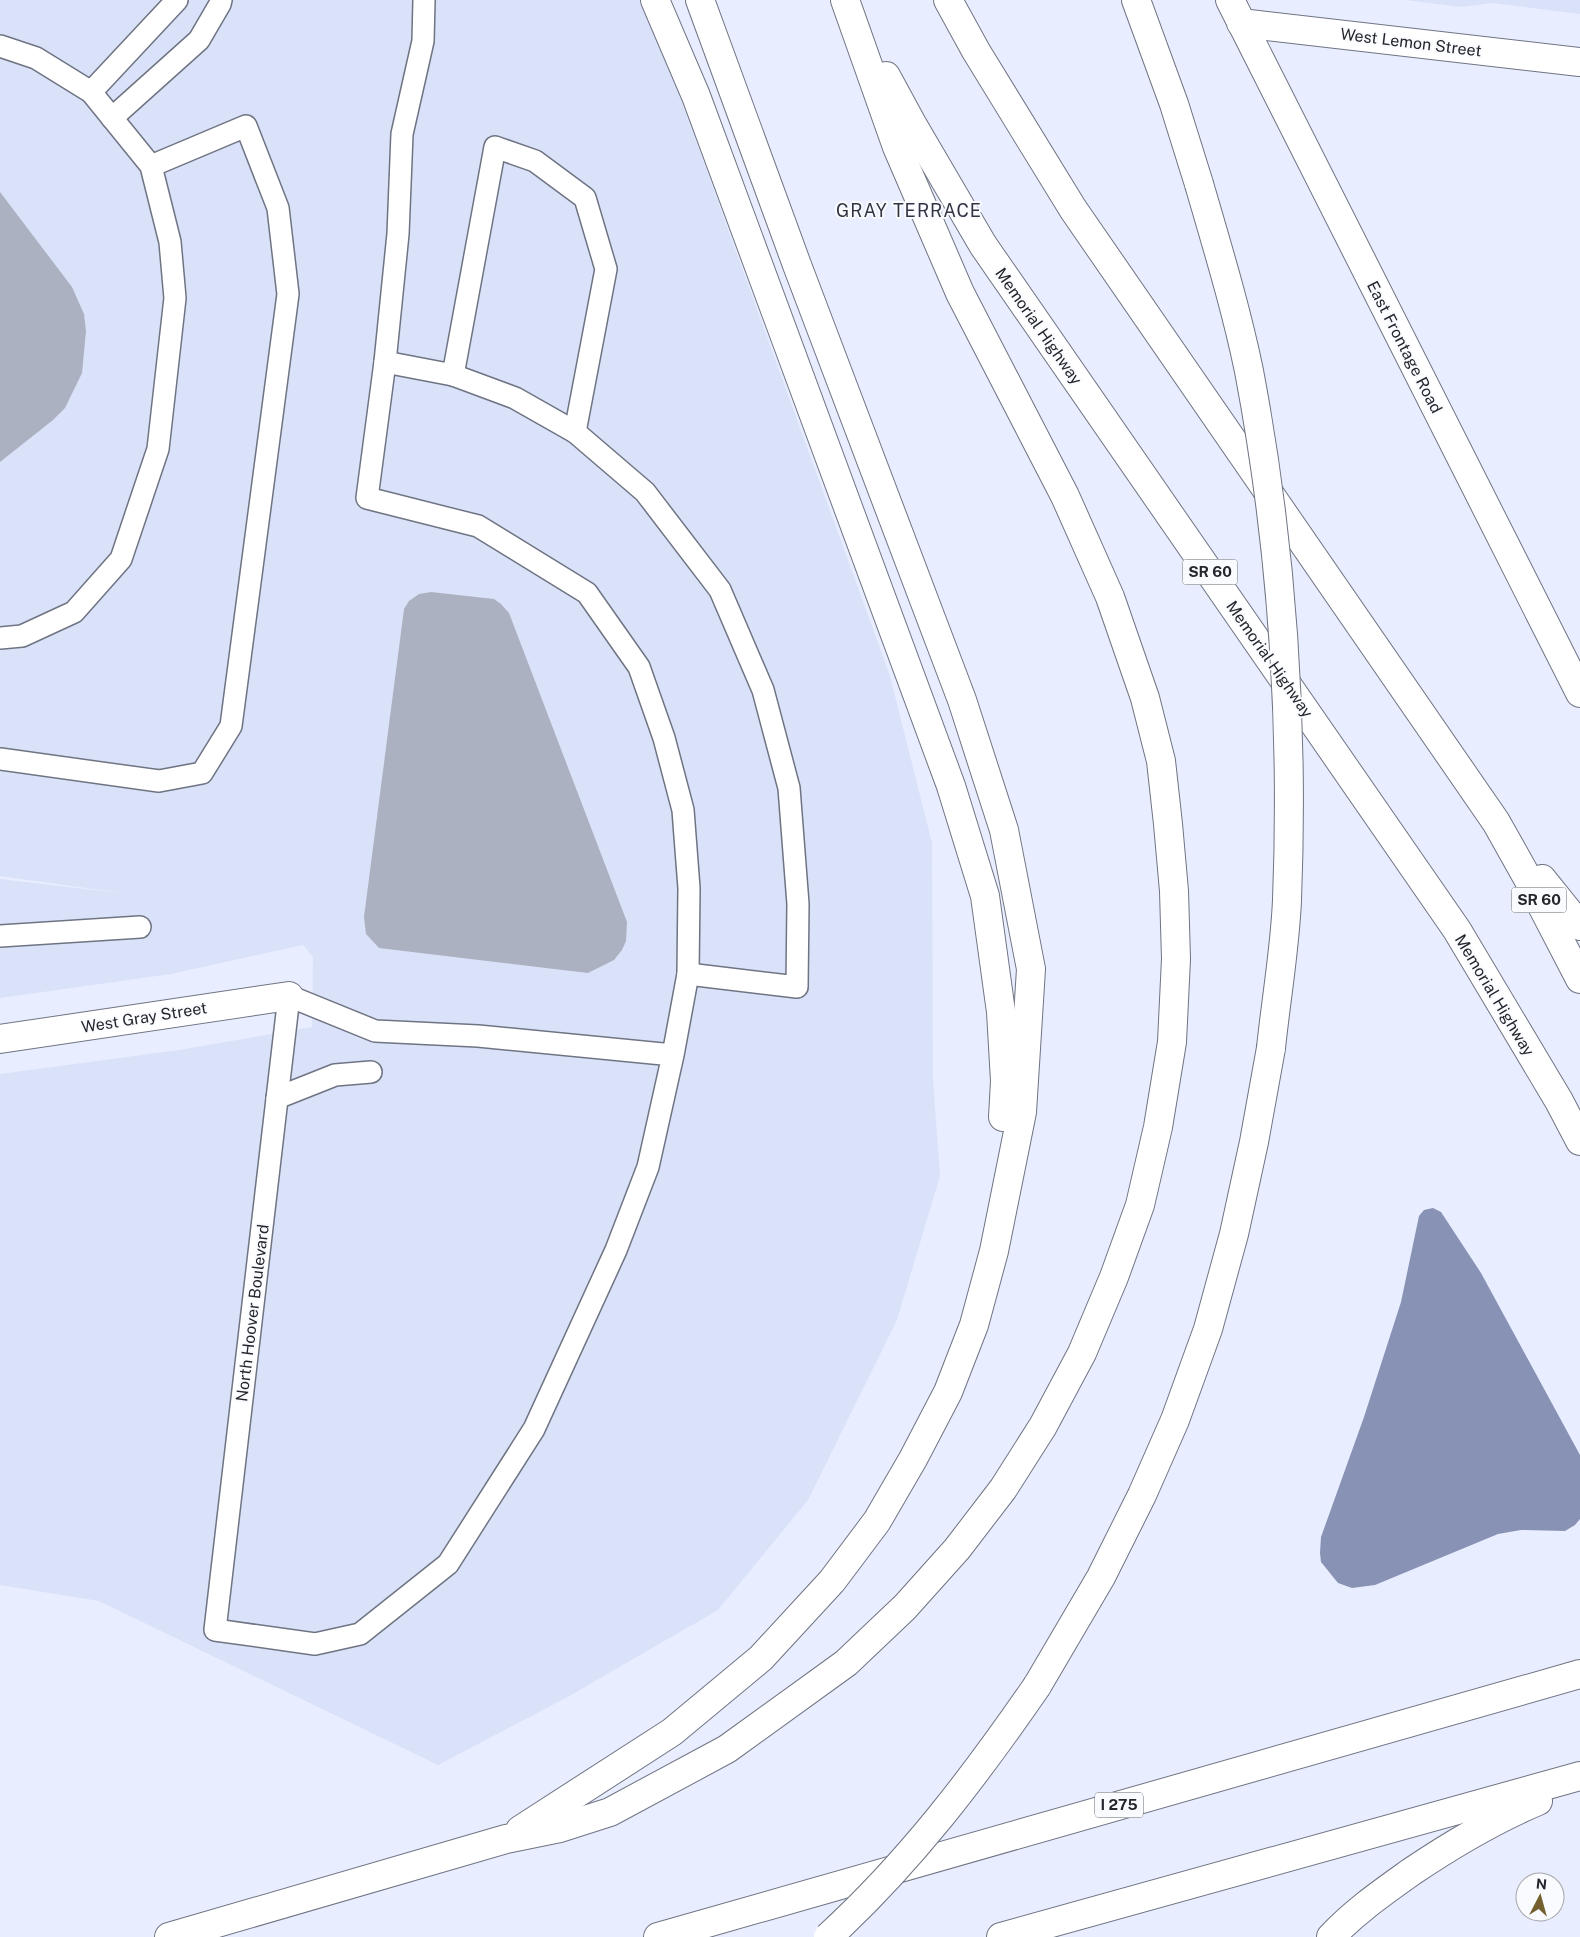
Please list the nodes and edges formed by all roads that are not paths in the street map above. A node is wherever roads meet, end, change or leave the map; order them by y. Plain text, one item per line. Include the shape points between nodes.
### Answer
1 (177, 0) edge
2 (221, 0) edge
3 (424, 0) edge
4 (700, 0) edge
5 (845, 0) edge
6 (948, 0) edge
7 (1136, 0) edge
8 (653, 4) edge
9 (1235, 11) edge
10 (0, 46) edge
11 (1580, 62) edge
12 (91, 92) junction
13 (112, 118) junction
14 (151, 166) junction
15 (385, 362) junction
16 (453, 375) junction
17 (575, 432) junction
18 (0, 638) edge
19 (1580, 693) edge
20 (0, 759) edge
21 (1496, 822) junction
22 (1580, 926) edge
23 (140, 927) dead end
24 (0, 936) edge
25 (688, 974) junction
26 (1580, 979) edge
27 (289, 996) junction
28 (0, 1039) edge
29 (673, 1055) junction
30 (372, 1072) dead end
31 (277, 1098) junction
32 (1580, 1141) edge
33 (994, 1251) junction
34 (1580, 1674) edge
35 (1580, 1776) edge
36 (1580, 1784) edge
37 (506, 1839) junction
38 (169, 1937) edge
39 (658, 1937) edge
40 (828, 1937) edge
41 (1001, 1937) edge
42 (1331, 1937) edge

1 - 12 lane
2 - 13 lane via 199,40
3 - 15 lane via 423,41 402,134 398,234
4 - 33 main road via 962,700 1004,830 1031,969 1022,1112
5 - 32 main road, Memorial Highway / SR 60 via 983,245 1457,930
5 - 37 main road via 896,147 960,293 1064,496 1106,588 1145,698 1161,761 1174,891 1176,959 1172,1042 1158,1127 1140,1205 1082,1353 1043,1426 1003,1489 957,1550 905,1607 846,1663 727,1749 610,1812 560,1828
6 - 21 main road, SR 60 via 1073,209
7 - 40 main road, bridge via 1174,104 1226,276 1248,370 1273,523 1285,644 1290,764 1287,902 1271,1048 1234,1234 1208,1329 1175,1420 1142,1495 1101,1577 1037,1686 995,1747 948,1809 899,1865
8 - 33 main road via 703,115 947,776 985,896 1001,1012 1005,1081
9 - 11 main road, West Lemon Street
9 - 19 main road, East Frontage Road
10 - 12 lane via 36,58
12 - 13 lane
13 - 14 lane
14 - 18 lane via 170,242 175,298 158,449 121,559 74,612 22,636
14 - 20 lane via 246,126 278,208 288,294 232,726 202,774 159,781
15 - 16 lane
15 - 25 lane via 368,498 478,526 587,593 639,667 664,738 683,810 689,888
16 - 17 lane via 515,398
16 - 17 lane via 495,147 535,161 585,198 606,269
17 - 25 lane via 645,492 720,590 763,690 788,788 798,904 797,987
21 - 22 main road
21 - 26 main road, SR 60
23 - 24 lane
25 - 29 lane
27 - 28 main road, West Gray Street
27 - 29 lane via 375,1031 478,1036
27 - 31 lane, North Hoover Boulevard
29 - 31 lane, North Hoover Boulevard via 648,1167 616,1250 534,1429 448,1564 360,1634 315,1644 215,1630
30 - 31 lane via 335,1075
33 - 37 main road via 974,1325 948,1392 877,1521 832,1581 761,1658 672,1732
34 - 39 main road, I 275
35 - 41 main road
36 - 42 main road via 1485,1827 1434,1857 1364,1907
37 - 38 main road

